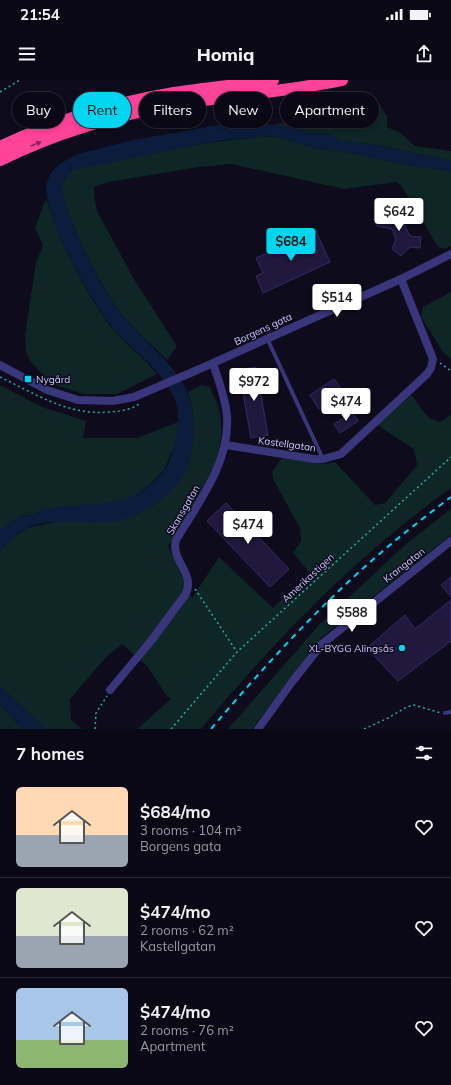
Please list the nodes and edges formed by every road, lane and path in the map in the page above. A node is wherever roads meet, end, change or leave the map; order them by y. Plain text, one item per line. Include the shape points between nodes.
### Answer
1 (20, 80) edge
2 (273, 80) edge
3 (342, 80) edge
4 (0, 92) edge
5 (0, 147) edge
6 (0, 160) edge
7 (451, 254) edge
8 (401, 279) junction
9 (267, 338) junction
10 (433, 359) junction
11 (213, 363) junction
12 (0, 365) edge
13 (451, 371) edge
14 (226, 445) junction
15 (451, 457) edge
16 (323, 460) junction
17 (451, 541) edge
18 (189, 584) junction
19 (237, 652) junction
20 (110, 690) joint
21 (451, 712) edge
22 (445, 714) joint
23 (95, 729) edge
24 (172, 729) edge
25 (258, 729) edge
26 (364, 729) edge

1 - 4 path
2 - 5 highway via 173,94 116,106 44,128
6 -> 3 highway via 70,131 142,111
7 - 8 street, Borgens gata
8 - 9 street, Borgens gata
8 - 10 street
9 - 11 street, Borgens gata
9 - 16 lane
10 - 13 path
10 - 16 street, Kastellgatan via 427,374 341,454
11 - 12 street, Borgens gata via 151,391 113,401 78,400 47,390
11 - 14 street, Skansgatan via 226,411
14 - 16 street, Kastellgatan
14 - 18 street, Skansgatan via 220,463 174,546 175,555 187,574
15 - 19 path, Amerikastigen
17 - 25 street, Krangatan via 322,644
18 - 19 path via 192,584
18 - 20 street via 187,592 177,606
19 - 24 path, Amerikastigen
20 - 23 path via 96,713
21 - 22 lane
22 - 26 path via 414,705

